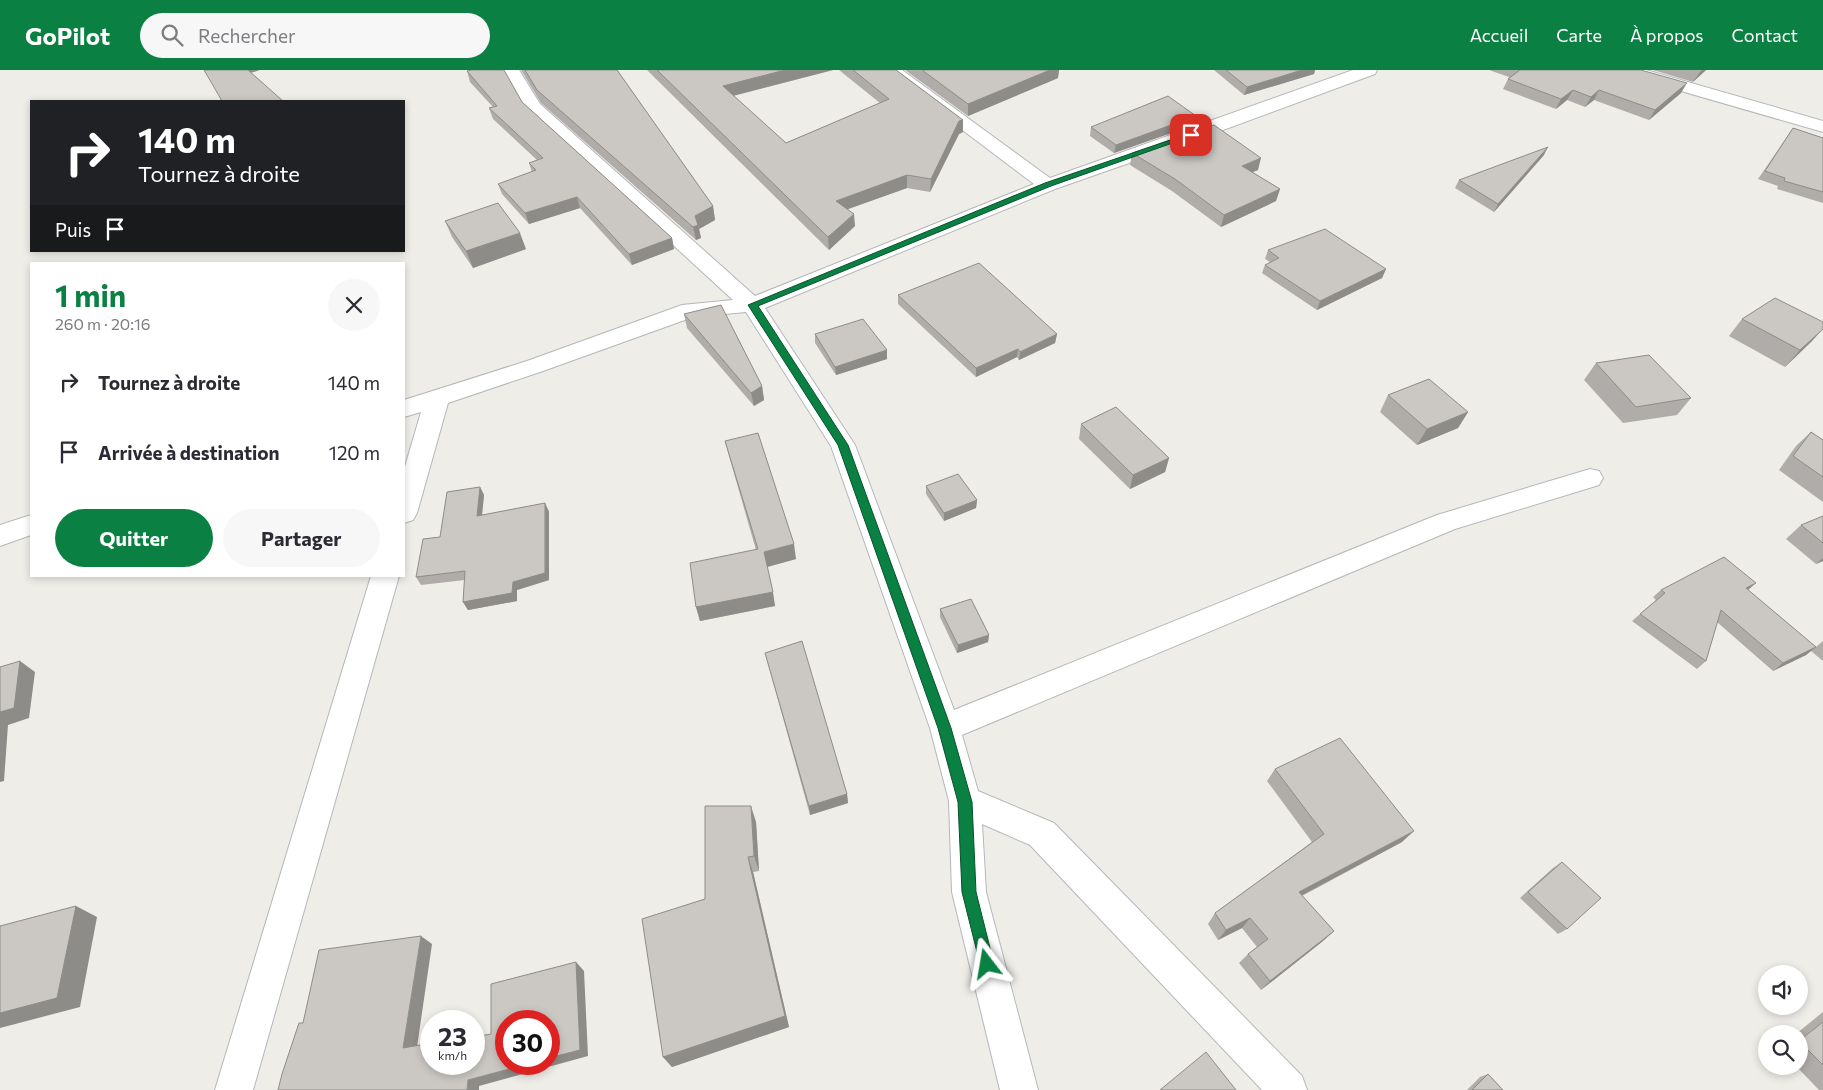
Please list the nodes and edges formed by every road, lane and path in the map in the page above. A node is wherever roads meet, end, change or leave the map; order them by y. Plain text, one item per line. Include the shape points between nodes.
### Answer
1 (511, 70) edge
2 (891, 70) edge
3 (1369, 70) edge
4 (1628, 70) edge
5 (1823, 127) edge
6 (1048, 185) junction
7 (752, 305) junction
8 (437, 399) junction
9 (405, 409) edge
10 (1590, 478) dead end
11 (405, 510) edge
12 (30, 525) edge
13 (0, 536) edge
14 (385, 577) edge
15 (945, 728) junction
16 (965, 802) junction
17 (234, 1090) edge
18 (1019, 1090) edge
19 (1288, 1090) edge

1 - 7 street via 534,107
2 - 6 street
3 - 6 street
4 - 5 street
6 - 7 street
7 - 8 street via 690,310
7 - 15 street via 843,445
8 - 9 street
8 - 11 street
10 - 15 street via 1446,522
12 - 13 street
14 - 17 street
15 - 16 street
16 - 18 street via 969,892
16 - 19 street via 1042,834

